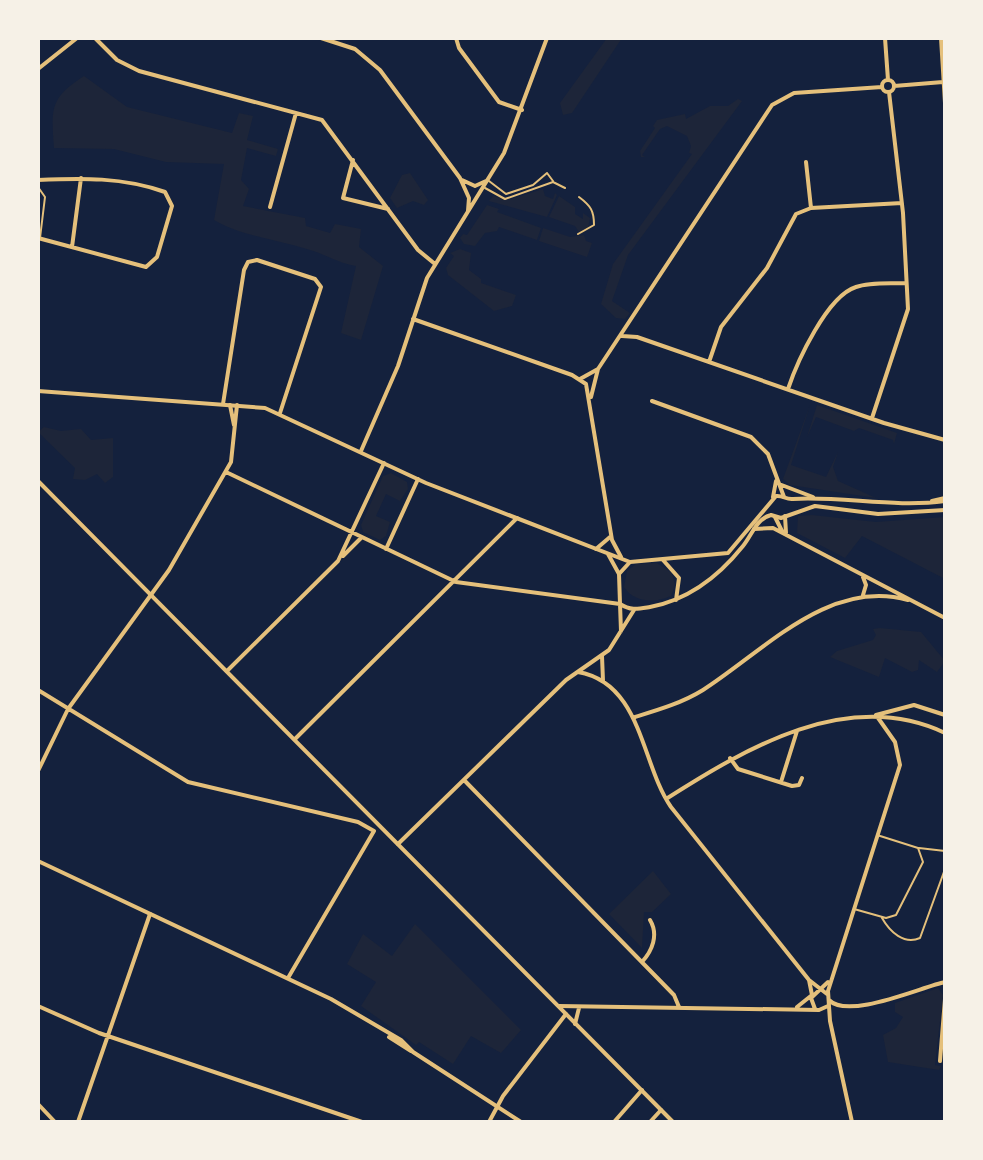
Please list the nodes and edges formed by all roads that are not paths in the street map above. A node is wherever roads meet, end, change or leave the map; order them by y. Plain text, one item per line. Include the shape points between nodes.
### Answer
1 (77, 38) edge
2 (95, 38) edge
3 (321, 38) edge
4 (456, 38) edge
5 (547, 38) edge
6 (885, 38) edge
7 (941, 38) edge
8 (38, 69) edge
9 (888, 80) junction
10 (944, 82) edge
11 (894, 86) junction
12 (882, 87) junction
13 (889, 92) junction
14 (945, 103) edge
15 (522, 110) junction
16 (296, 113) junction
17 (353, 160) junction
18 (806, 162) dead end
19 (81, 178) junction
20 (490, 179) junction
21 (38, 180) edge
22 (553, 182) junction
23 (38, 187) edge
24 (467, 187) junction
25 (485, 188) junction
26 (565, 188) dead end
27 (579, 197) dead end
28 (478, 199) junction
29 (902, 203) junction
30 (270, 207) dead end
31 (811, 208) junction
32 (388, 209) junction
33 (466, 217) junction
34 (578, 234) dead end
35 (39, 238) edge
36 (72, 247) junction
37 (434, 266) junction
38 (906, 283) junction
39 (413, 319) junction
40 (628, 326) junction
41 (622, 336) junction
42 (637, 337) junction
43 (709, 362) junction
44 (598, 369) junction
45 (580, 379) junction
46 (788, 389) junction
47 (38, 391) edge
48 (591, 397) junction
49 (652, 401) dead end
50 (226, 404) junction
51 (237, 405) junction
52 (280, 413) junction
53 (872, 419) junction
54 (234, 425) junction
55 (945, 440) edge
56 (361, 451) junction
57 (384, 463) junction
58 (226, 472) junction
59 (418, 479) junction
60 (38, 481) edge
61 (777, 481) junction
62 (773, 497) junction
63 (813, 497) junction
64 (786, 498) junction
65 (945, 500) edge
66 (768, 508) junction
67 (945, 510) edge
68 (786, 515) junction
69 (773, 516) junction
70 (517, 518) junction
71 (754, 529) junction
72 (352, 533) junction
73 (783, 533) junction
74 (611, 535) junction
75 (361, 538) junction
76 (790, 538) junction
77 (742, 542) junction
78 (613, 544) junction
79 (386, 549) junction
80 (604, 551) junction
81 (621, 557) junction
82 (663, 560) junction
83 (338, 561) junction
84 (630, 562) junction
85 (619, 574) junction
86 (861, 574) junction
87 (456, 582) junction
88 (151, 594) junction
89 (861, 596) junction
90 (676, 600) junction
91 (908, 600) junction
92 (620, 604) junction
93 (634, 610) junction
94 (945, 618) edge
95 (621, 631) junction
96 (602, 656) junction
97 (227, 671) junction
98 (578, 672) junction
99 (603, 681) junction
100 (38, 690) edge
101 (68, 709) junction
102 (876, 715) junction
103 (945, 715) edge
104 (635, 717) junction
105 (797, 730) junction
106 (945, 733) edge
107 (295, 739) junction
108 (730, 758) junction
109 (38, 771) edge
110 (802, 778) dead end
111 (464, 780) junction
112 (781, 782) junction
113 (666, 799) junction
114 (366, 811) junction
115 (358, 822) junction
116 (380, 825) junction
117 (374, 831) junction
118 (877, 835) junction
119 (398, 844) junction
120 (918, 848) junction
121 (945, 851) edge
122 (38, 861) edge
123 (945, 869) edge
124 (853, 909) junction
125 (150, 914) junction
126 (882, 917) junction
127 (650, 920) dead end
128 (642, 962) junction
129 (288, 978) junction
130 (809, 980) junction
131 (828, 981) junction
132 (945, 982) edge
133 (815, 983) junction
134 (821, 991) junction
135 (812, 995) junction
136 (945, 999) edge
137 (557, 1005) junction
138 (825, 1005) junction
139 (38, 1006) edge
140 (679, 1007) junction
141 (797, 1007) junction
142 (839, 1008) junction
143 (576, 1009) junction
144 (566, 1015) junction
145 (830, 1020) junction
146 (575, 1024) junction
147 (108, 1036) junction
148 (940, 1061) dead end
149 (642, 1090) junction
150 (38, 1104) edge
151 (498, 1107) junction
152 (661, 1110) junction
153 (55, 1122) edge
154 (78, 1122) edge
155 (362, 1122) edge
156 (489, 1122) edge
157 (521, 1122) edge
158 (614, 1122) edge
159 (650, 1122) edge
160 (673, 1122) edge
161 (852, 1122) edge

1 - 8 street
2 - 16 street via 117,60 139,71
3 - 24 street via 355,49 380,70
4 - 15 street via 499,102
5 - 15 street
6 - 9 street
7 - 10 street
9 - 11 street
9 - 12 street
10 - 11 street
10 - 14 street
11 - 13 street
12 - 13 street
12 - 40 street via 794,93 774,104
13 - 29 street
15 - 20 street
16 - 17 street via 324,122
16 - 30 street
17 - 32 street
17 - 32 street via 343,198
18 - 31 street
19 - 21 street
19 - 36 street
19 - 36 street via 159,190 169,195 172,206 150,266
20 - 22 lane via 506,194 533,185 547,173
20 - 24 street
20 - 25 street
22 - 25 lane via 505,199
22 - 26 lane
23 - 35 lane via 45,197
24 - 28 street
24 - 33 street
25 - 28 street
27 - 34 lane via 592,209 594,225
28 - 33 street
29 - 31 street
29 - 38 street
31 - 43 street via 792,218 771,263 721,327
32 - 37 street
33 - 37 street
35 - 36 street
37 - 39 street
38 - 46 street via 847,292 809,341
38 - 53 street via 906,323
39 - 45 street
39 - 56 street
40 - 41 street
40 - 42 street
41 - 42 street
41 - 44 street
42 - 43 street
43 - 46 street
44 - 45 street
44 - 48 street
45 - 48 street
46 - 53 street
47 - 50 street
48 - 74 street
49 - 61 street via 746,434 768,454
50 - 51 street
50 - 52 street via 244,270 257,260 315,279 321,287
50 - 54 street
51 - 52 street
51 - 54 street
52 - 56 street
53 - 55 street
54 - 58 street via 234,453
56 - 57 street
57 - 59 street
57 - 72 street
58 - 72 street
58 - 88 street
59 - 70 street
59 - 79 street
60 - 88 street
61 - 62 street
61 - 63 street
61 - 64 street
62 - 64 street
62 - 66 street
63 - 64 street
63 - 65 street via 865,504
64 - 68 street
66 - 69 street
66 - 77 street
67 - 68 street via 878,514 815,506
68 - 69 street
68 - 76 street via 784,527
69 - 71 street
69 - 73 street
70 - 80 street
70 - 87 street
71 - 73 street via 769,526
71 - 77 street
72 - 75 street
72 - 83 street
73 - 76 street
74 - 78 street
74 - 80 street
75 - 79 street
75 - 83 street
76 - 86 street
77 - 82 street via 725,554
77 - 90 street via 718,573
78 - 80 street
78 - 81 street
79 - 87 street
80 - 81 street
80 - 85 street
81 - 84 street
82 - 84 street
82 - 90 street via 679,578
83 - 97 street
84 - 85 street
85 - 92 street
86 - 89 street via 866,585
86 - 91 street
87 - 92 street
87 - 107 street
88 - 97 street
88 - 101 street
89 - 91 street
89 - 104 street via 814,613 692,696
90 - 93 street
91 - 94 street
92 - 93 street
92 - 95 street
93 - 95 street
95 - 96 street
96 - 98 street
96 - 99 street
97 - 107 street
98 - 99 street
98 - 111 street
99 - 104 street
100 - 101 street
101 - 109 street
101 - 115 street via 188,782
102 - 103 street via 917,705
102 - 105 street
102 - 106 street
102 - 118 street via 900,757
104 - 113 street
105 - 108 street
105 - 112 street
107 - 114 street
108 - 112 street via 738,769
108 - 113 street
110 - 112 street via 795,787
111 - 119 street
111 - 128 street
113 - 130 street
114 - 115 street
114 - 116 street
115 - 117 street
116 - 117 street
116 - 119 street
117 - 129 street
118 - 120 lane
118 - 124 street
119 - 137 street
120 - 121 lane
120 - 126 lane via 923,859 917,880 896,915
122 - 125 street
123 - 126 lane via 920,938 897,936
124 - 126 lane
124 - 131 street
125 - 129 street
125 - 147 street
127 - 128 street via 653,948
128 - 140 street
129 - 151 street via 337,1002 394,1044
130 - 133 street
130 - 135 street
131 - 133 street
131 - 134 street
131 - 138 street
132 - 142 street via 901,997
133 - 134 street
134 - 135 street
134 - 138 street
135 - 138 street via 810,1001
135 - 141 street
136 - 148 street
137 - 143 street
137 - 144 street
138 - 141 street
138 - 142 street
138 - 142 street
138 - 145 street
138 - 145 street
139 - 147 street
140 - 141 street
140 - 143 street
142 - 145 street
143 - 144 street
143 - 146 street
144 - 146 street
144 - 151 street
145 - 161 street
146 - 149 street
147 - 154 street
147 - 155 street
149 - 152 street
149 - 158 street
150 - 153 street
151 - 156 street
151 - 157 street
152 - 159 street
152 - 160 street

